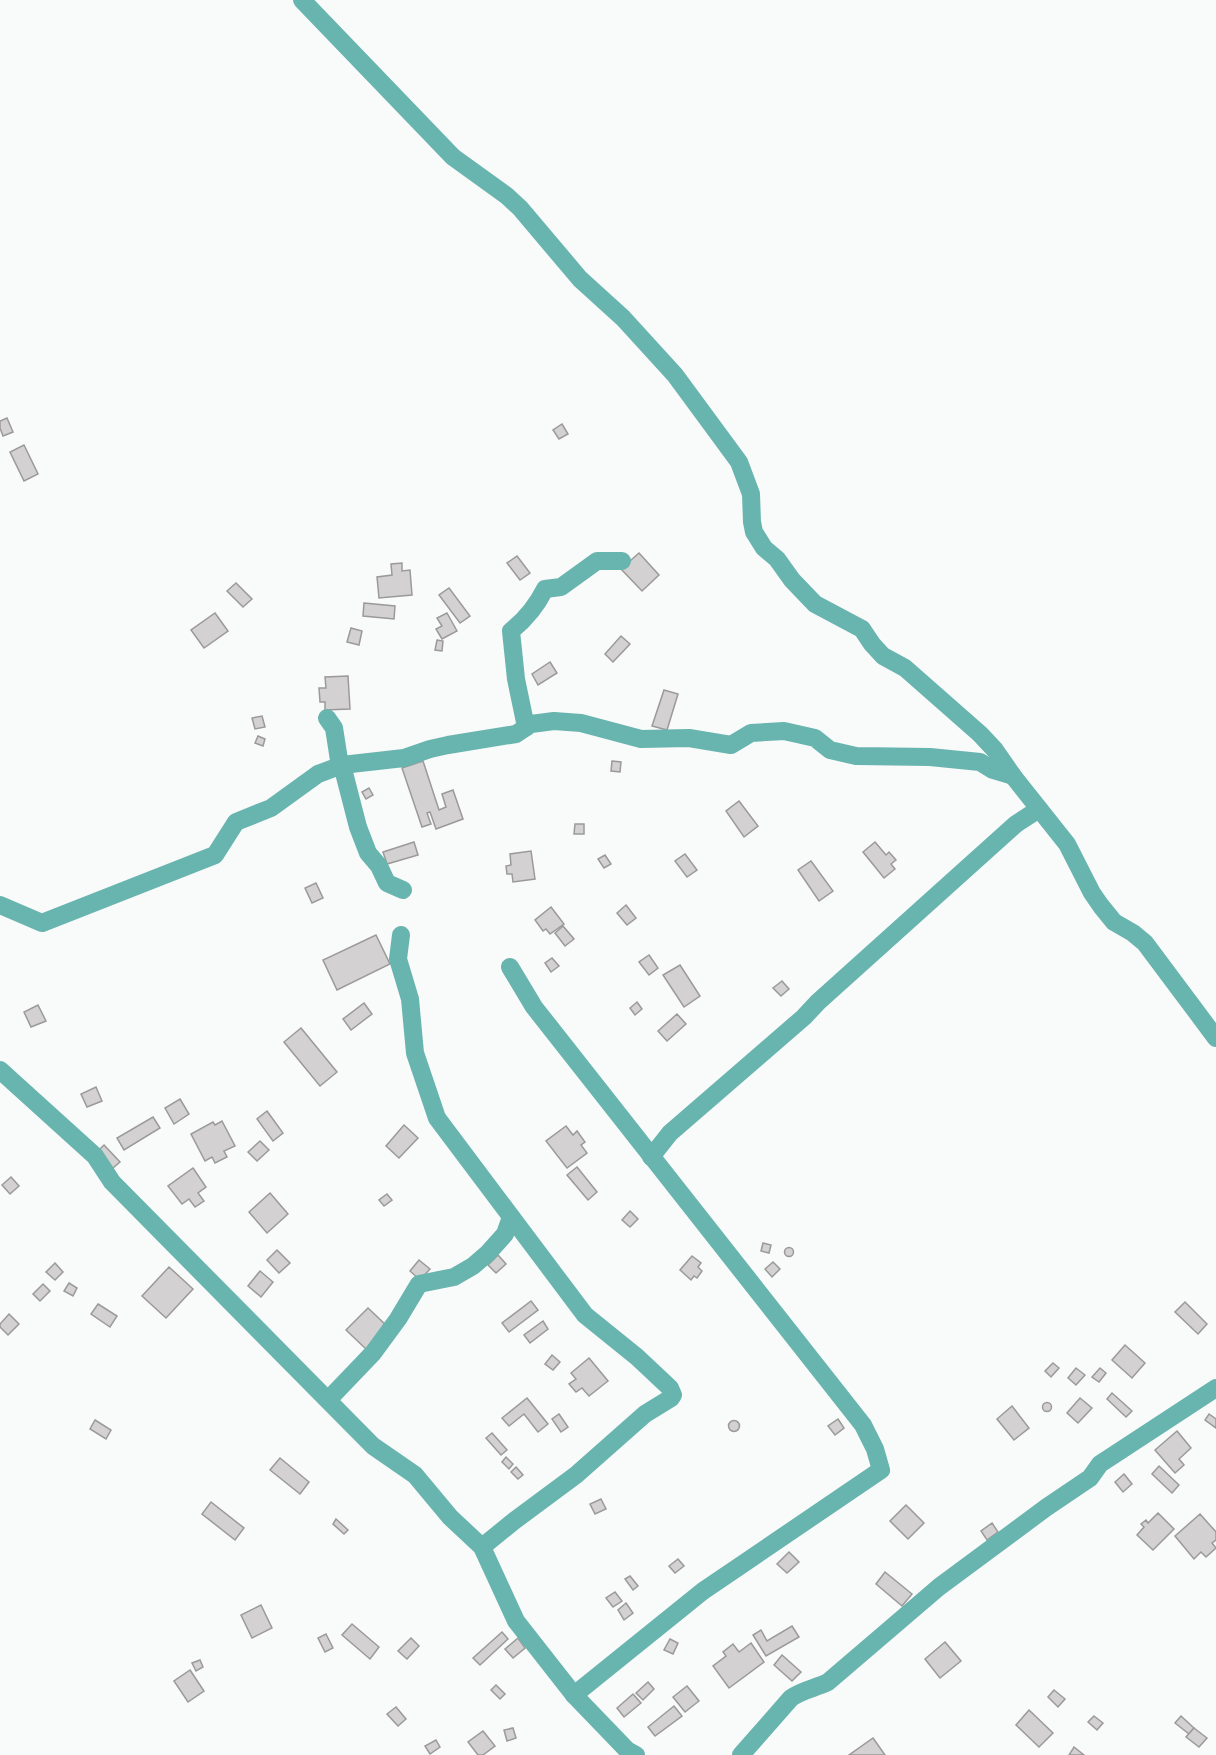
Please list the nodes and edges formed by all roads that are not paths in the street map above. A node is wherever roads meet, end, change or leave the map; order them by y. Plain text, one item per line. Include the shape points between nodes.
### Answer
1 (302, 0) edge
2 (622, 561) dead end
3 (327, 718) dead end
4 (526, 727) junction
5 (342, 765) junction
6 (1013, 776) junction
7 (1039, 808) junction
8 (404, 890) dead end
9 (0, 905) edge
10 (401, 935) dead end
11 (510, 967) dead end
12 (1216, 1038) edge
13 (0, 1070) edge
14 (651, 1157) junction
15 (511, 1217) junction
16 (1216, 1388) edge
17 (328, 1400) junction
18 (482, 1547) junction
19 (574, 1695) junction
20 (636, 1755) edge
21 (741, 1755) edge

1 - 6 street via 453,157 520,208 580,279 623,318 675,375 738,462 751,494 754,532 792,580 815,604 862,629 883,656 904,668 980,734
2 - 4 street via 597,561 561,587 545,589 523,622 510,631
3 - 5 street via 334,728
4 - 5 street via 516,734 448,745 404,758
4 - 6 street via 581,723 640,739 689,738 731,745 751,733 784,731 815,738 830,750 856,756 980,762
5 - 8 street via 368,853 387,883
5 - 9 street via 318,774 271,808 236,822 215,855 42,923
6 - 7 street
7 - 12 street via 1067,844 1101,906 1114,922 1144,943
7 - 14 street via 1016,824 670,1133
10 - 15 street via 398,959 410,999 415,1053 437,1118
11 - 14 street via 534,1007
13 - 17 street via 95,1156 112,1182
14 - 19 street via 863,1425 881,1470 703,1591
15 - 17 street via 505,1234 473,1266 454,1277 419,1284 373,1353
15 - 18 street via 585,1315 637,1357 673,1395
16 - 21 street via 1100,1464 1090,1478 939,1587 828,1682 791,1698
17 - 18 street via 373,1446 415,1475
18 - 19 street via 516,1621
19 - 20 street

